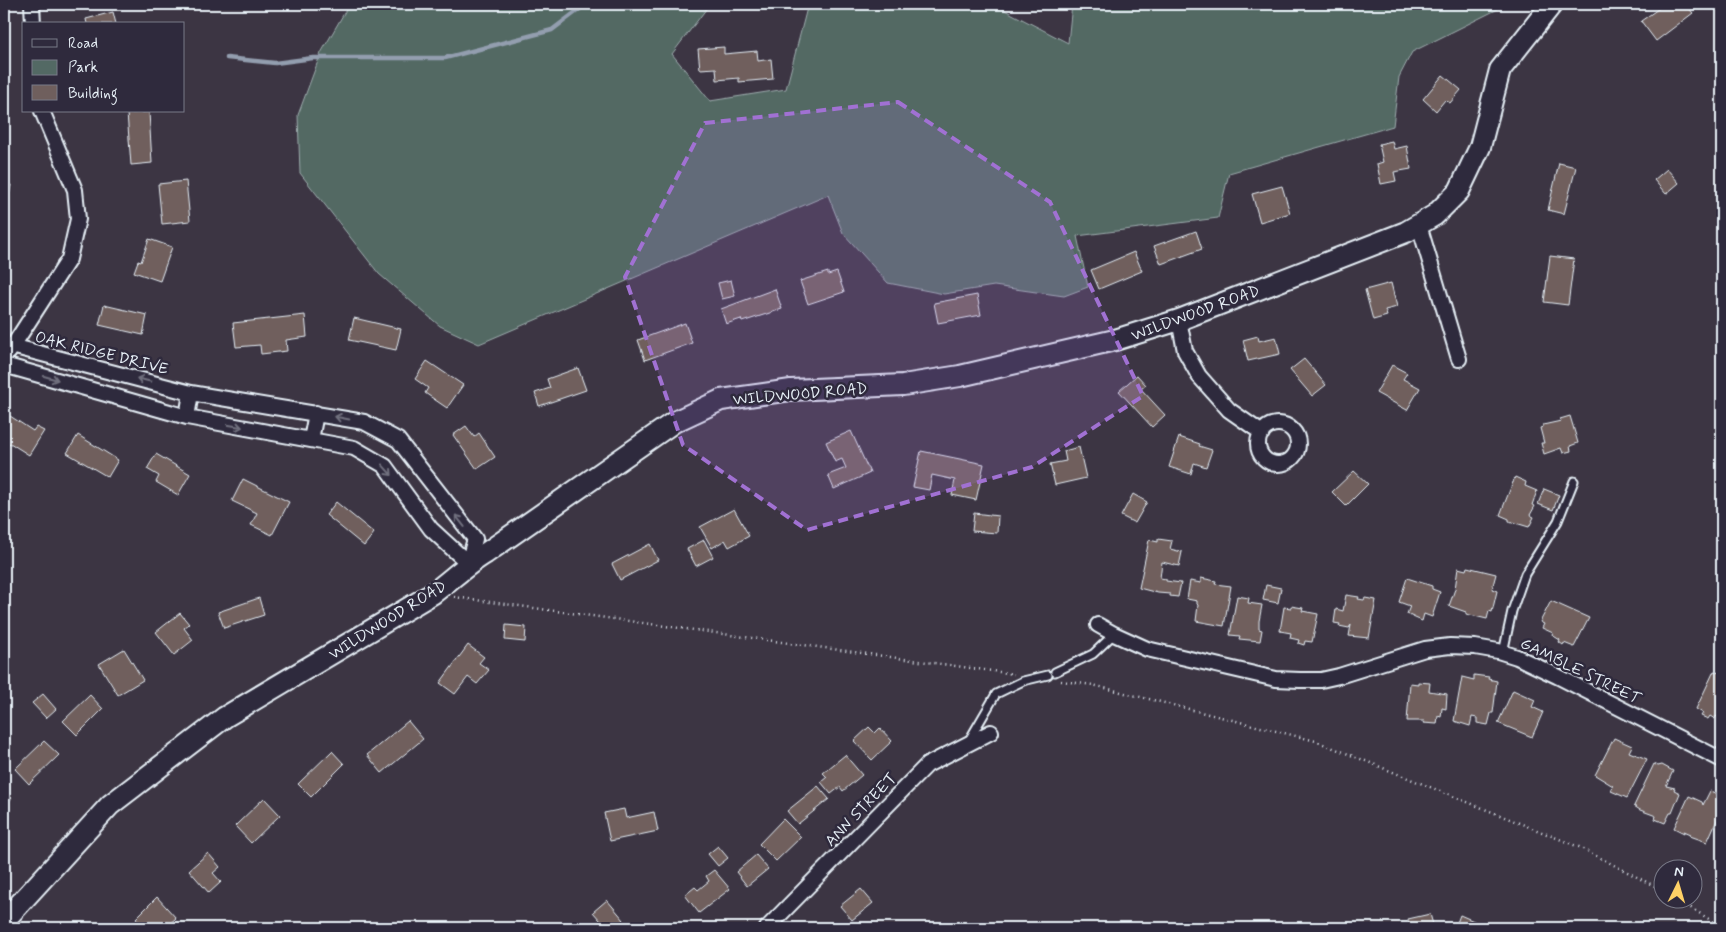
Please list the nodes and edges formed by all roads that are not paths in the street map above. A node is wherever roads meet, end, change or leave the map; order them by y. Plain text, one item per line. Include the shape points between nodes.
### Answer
1 (32, 4) edge
2 (1552, 4) edge
3 (32, 22) edge
4 (42, 112) edge
5 (1419, 224) junction
6 (1180, 320) junction
7 (8, 345) edge
8 (1458, 359) dead end
9 (4, 360) edge
10 (4, 365) edge
11 (191, 392) junction
12 (316, 413) junction
13 (186, 417) junction
14 (1262, 433) dead end
15 (311, 440) junction
16 (1574, 481) dead end
17 (468, 563) junction
18 (1098, 625) dead end
19 (1114, 634) junction
20 (1504, 653) junction
21 (990, 732) dead end
22 (967, 744) junction
23 (1722, 760) edge
24 (4, 921) edge
25 (767, 928) edge

1 - 3 street
2 - 5 street, WILDWOOD ROAD via 1500,70 1480,147 1459,191 1435,215
4 - 7 street via 75,190 78,219 69,259
5 - 6 street, WILDWOOD ROAD via 1406,232
5 - 8 street
6 - 14 street via 1185,351 1199,376 1229,410
6 - 17 street, WILDWOOD ROAD via 1115,340 960,376 903,385 791,390 721,400 674,422
7 - 9 street
11 -> 7 street, OAK RIDGE DRIVE
10 -> 13 street
11 - 12 street, OAK RIDGE DRIVE
11 - 13 street
12 - 15 street
17 -> 12 street, OAK RIDGE DRIVE via 475,539 398,440 364,422
13 -> 15 street
15 -> 17 street via 354,448 385,466 430,528
16 - 20 lane via 1558,521 1525,574 1512,611
17 - 24 street, WILDWOOD ROAD via 432,594 225,717 110,805
18 - 19 street, GAMBLE STREET
19 - 20 street, GAMBLE STREET via 1147,649 1276,679 1321,680 1425,649 1450,646
19 - 22 lane via 1093,654 996,694
20 - 23 street, GAMBLE STREET via 1557,676
21 - 22 street, ANN STREET
22 - 25 street, ANN STREET via 927,765

